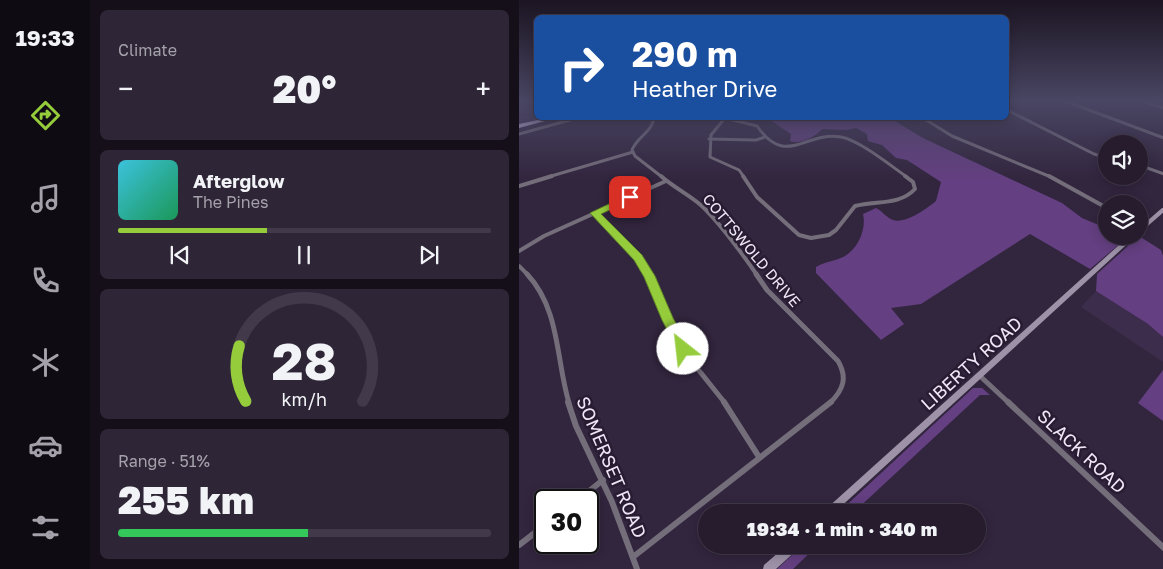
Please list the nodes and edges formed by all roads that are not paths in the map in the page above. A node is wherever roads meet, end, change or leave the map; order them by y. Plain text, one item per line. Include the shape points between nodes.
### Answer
1 (542, 128) edge
2 (650, 128) edge
3 (714, 128) edge
4 (759, 128) edge
5 (938, 128) edge
6 (1042, 128) edge
7 (1135, 128) edge
8 (519, 134) edge
9 (765, 137) junction
10 (1163, 138) edge
11 (709, 139) junction
12 (633, 152) junction
13 (1098, 155) edge
14 (1148, 168) edge
15 (1163, 174) edge
16 (666, 181) junction
17 (519, 186) edge
18 (1098, 203) edge
19 (1163, 209) edge
20 (595, 213) junction
21 (1148, 221) edge
22 (1123, 245) edge
23 (519, 252) edge
24 (519, 266) edge
25 (980, 376) junction
26 (759, 457) junction
27 (603, 480) junction
28 (592, 489) edge
29 (838, 504) edge
30 (534, 533) edge
31 (519, 545) edge
32 (1163, 548) edge
33 (784, 554) edge
34 (633, 557) junction
35 (637, 569) edge
36 (768, 569) edge

1 - 8 street
2 - 12 street via 635,142
3 - 11 street
4 - 9 street
5 - 18 street via 1046,174
6 - 13 street
7 - 10 street
9 - 11 street via 756,140
9 - 11 street via 774,144 785,146 842,137 907,177 915,189 902,198 855,206 829,235 807,238 796,234 757,197 739,170 711,158
12 - 16 street, COTTSWOLD DRIVE
12 - 17 street
14 - 15 street
16 - 20 street
16 - 26 street, COTTSWOLD DRIVE via 707,211 767,290 843,369 844,383 837,396
19 - 21 street
20 - 23 street via 544,236
20 - 26 street via 638,258 683,349 729,408
22 - 25 street, LIBERTY ROAD
24 - 27 street, SOMERSET ROAD via 544,299 553,325 568,402
25 - 29 street, LIBERTY ROAD
25 - 32 street, SLACK ROAD
26 - 34 street, COTTSWOLD DRIVE
27 - 28 street
27 - 34 street, SOMERSET ROAD
30 - 31 street
33 - 36 street
34 - 35 street, SOMERSET ROAD

